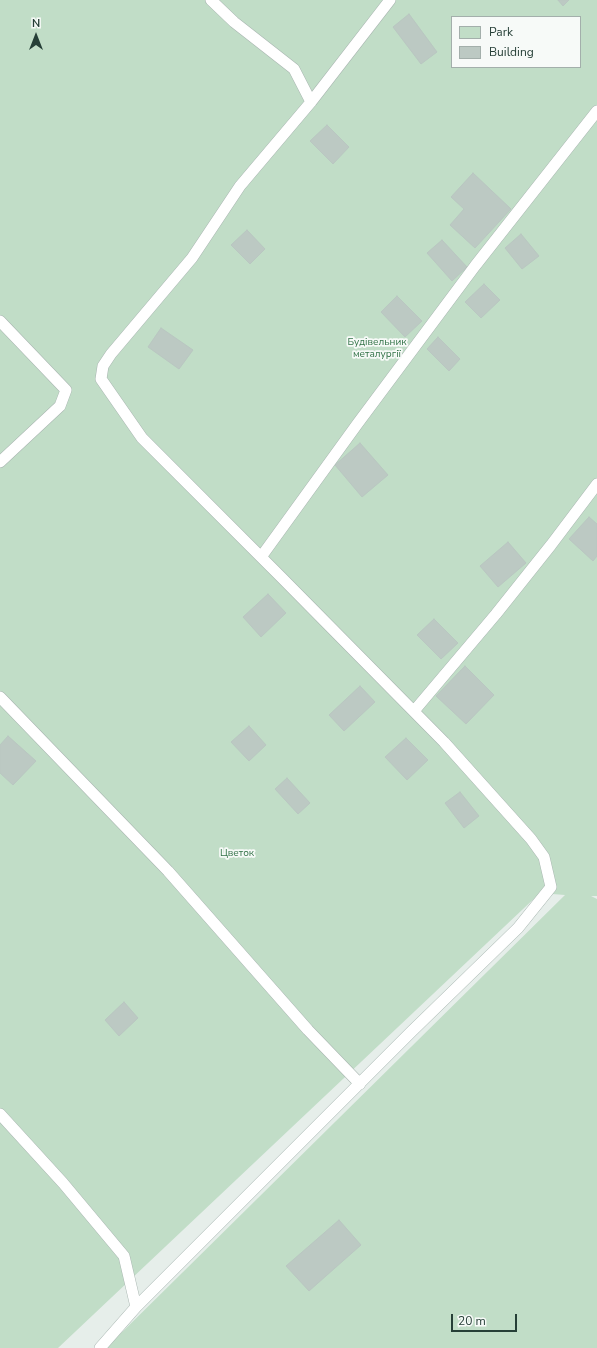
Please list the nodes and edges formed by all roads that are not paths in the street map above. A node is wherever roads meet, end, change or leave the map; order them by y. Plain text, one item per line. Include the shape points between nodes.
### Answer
1 (211, 0) edge
2 (390, 0) edge
3 (311, 102) junction
4 (597, 110) edge
5 (0, 321) edge
6 (0, 462) edge
7 (597, 484) edge
8 (261, 557) junction
9 (0, 697) edge
10 (414, 712) junction
11 (360, 1084) junction
12 (0, 1114) edge
13 (136, 1307) junction
14 (100, 1348) edge

1 - 3 lane via 234,22 294,69
2 - 3 lane
3 - 8 lane via 240,186 192,258 111,354 103,366 101,379 142,438
4 - 8 lane via 470,272
5 - 6 lane via 66,390 60,406
7 - 10 lane via 506,601
8 - 10 lane
9 - 11 lane via 168,871 308,1030
10 - 11 lane via 531,839 544,856 551,887 518,928
11 - 13 lane
12 - 13 lane via 63,1183 124,1256
13 - 14 lane

